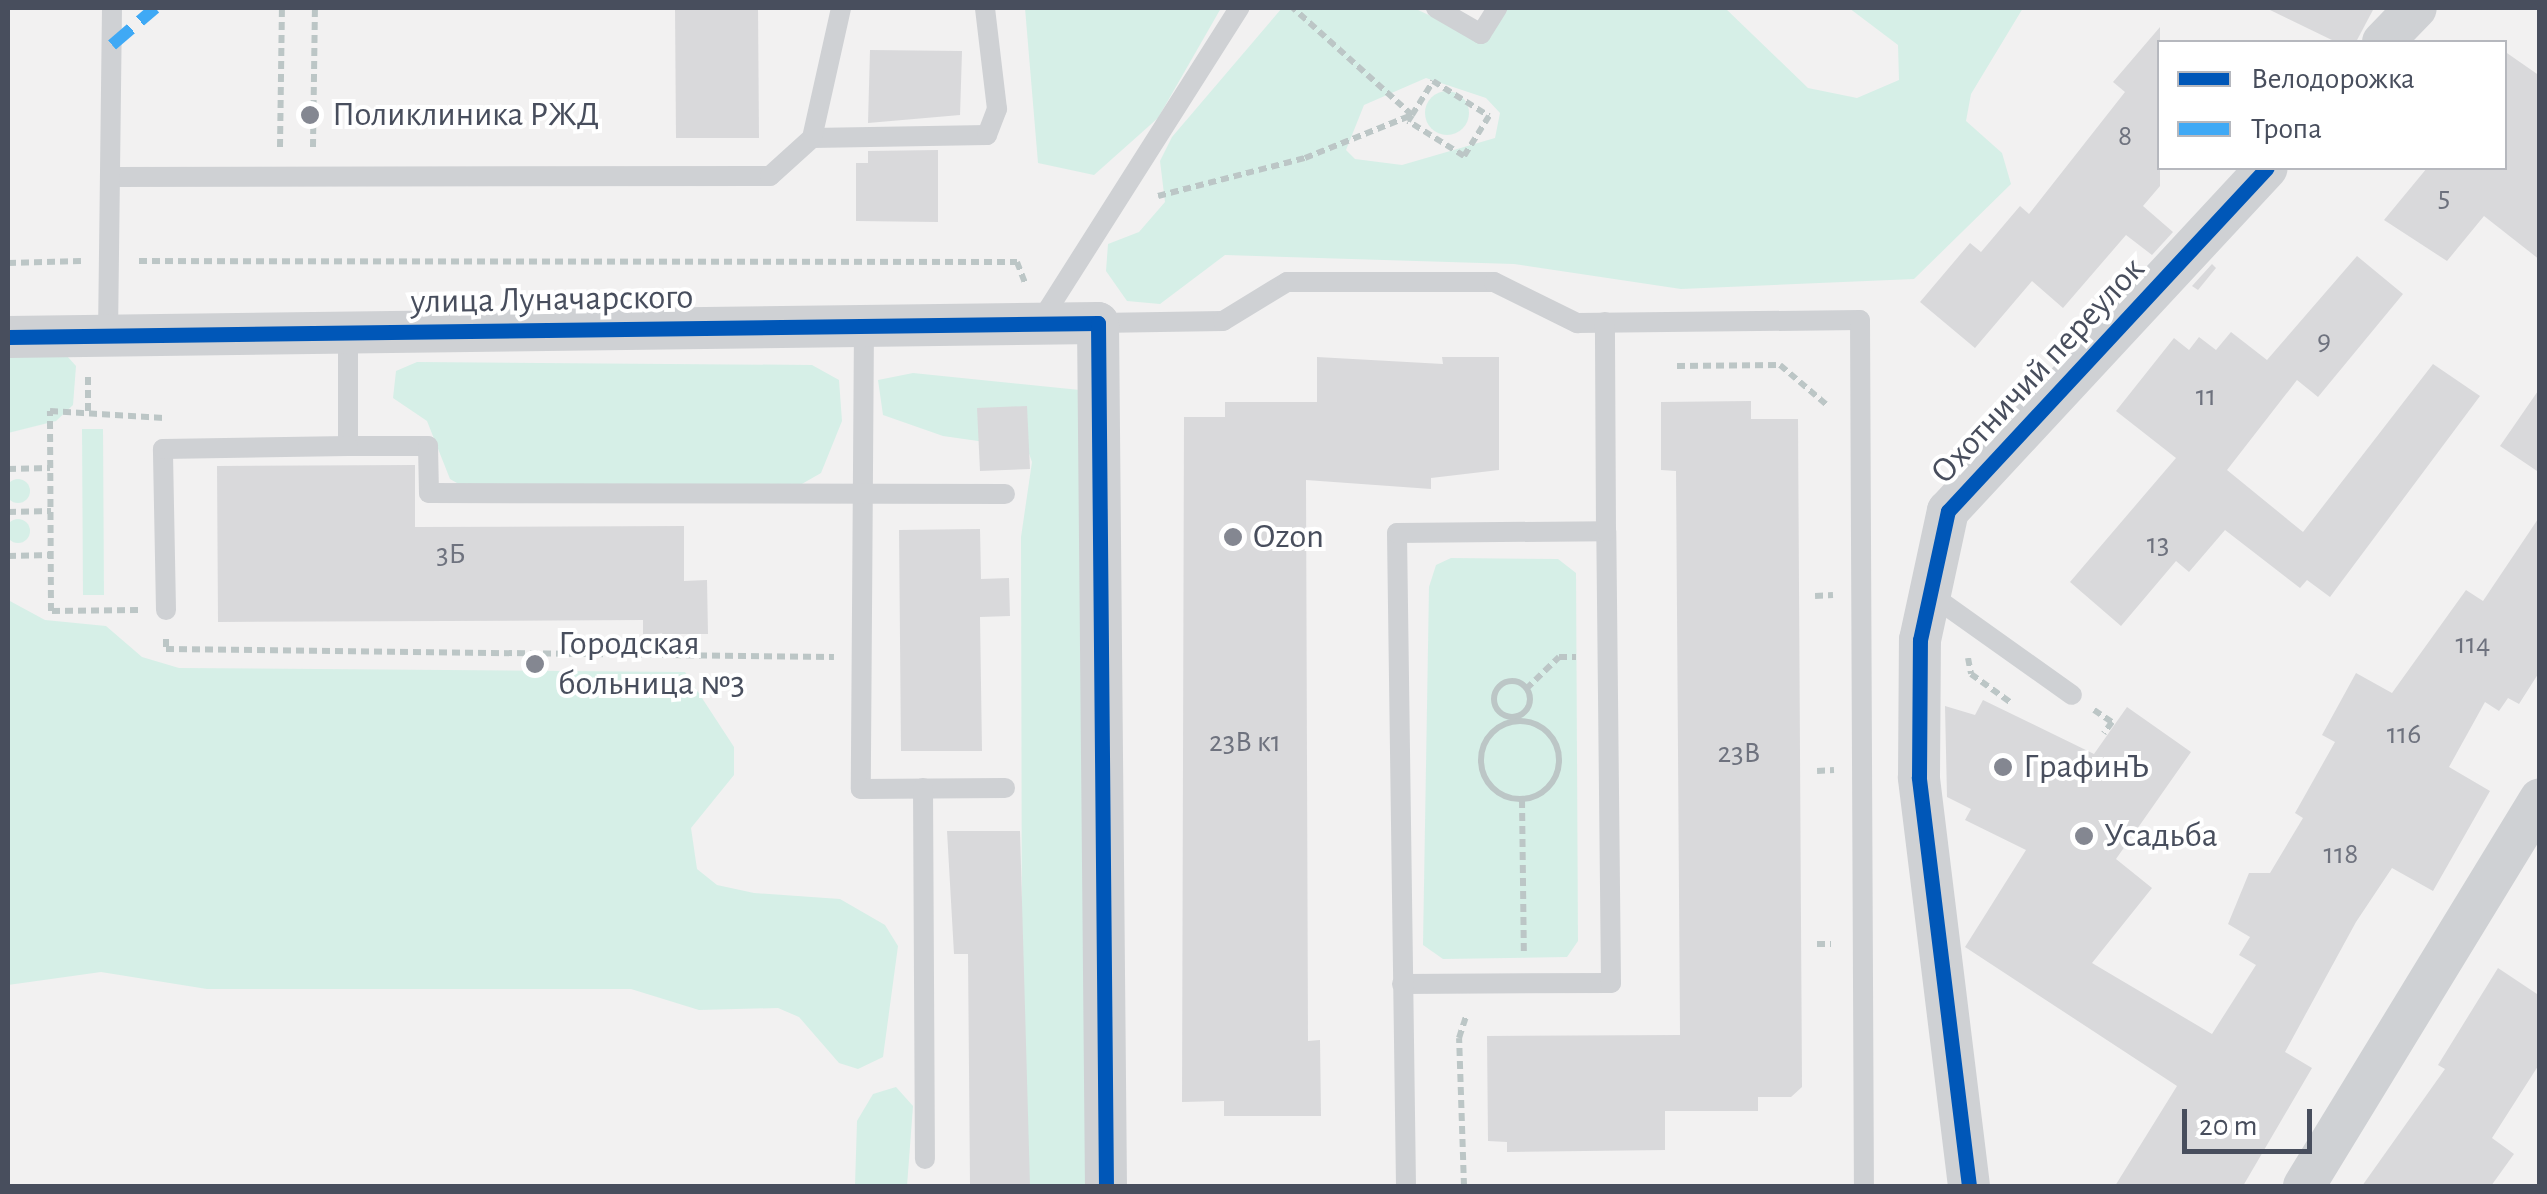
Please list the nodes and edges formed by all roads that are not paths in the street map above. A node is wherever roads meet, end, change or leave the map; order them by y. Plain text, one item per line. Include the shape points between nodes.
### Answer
1 (112, 8) edge
2 (840, 8) edge
3 (985, 8) edge
4 (1239, 8) edge
5 (1436, 8) edge
6 (1497, 8) edge
7 (2412, 8) edge
8 (2386, 40) edge
9 (812, 138) junction
10 (2265, 170) edge
11 (110, 177) junction
12 (1040, 322) junction
13 (1098, 322) junction
14 (1605, 322) junction
15 (864, 325) junction
16 (348, 333) junction
17 (108, 336) junction
18 (8, 337) edge
19 (348, 446) junction
20 (864, 494) junction
21 (1005, 494) dead end
22 (1606, 531) junction
23 (1930, 594) junction
24 (166, 610) road end
25 (2072, 695) dead end
26 (924, 788) junction
27 (1005, 788) dead end
28 (2540, 799) edge
29 (1402, 984) junction
30 (925, 1159) dead end
31 (1106, 1186) edge
32 (1406, 1186) edge
33 (1864, 1186) edge
34 (1970, 1186) edge
35 (2304, 1186) edge

1 - 11 lane
2 - 9 lane
3 - 9 lane via 997,109 986,135
4 - 12 lane
5 - 6 lane via 1482,34
7 - 8 street
9 - 11 lane via 770,176
10 - 23 street, Охотничий переулок via 1948,511
11 - 17 lane
12 - 13 street, улица Луначарского
12 - 15 street, улица Луначарского
13 - 14 lane via 1223,321 1288,282 1494,282 1577,323
13 - 31 street
14 - 22 lane
14 - 33 lane via 1860,320
15 - 16 street, улица Луначарского
15 - 20 lane
16 - 17 street, улица Луначарского
16 - 19 lane
17 - 18 street, улица Луначарского
19 - 20 lane via 428,446 429,492
19 - 24 lane via 163,449
20 - 21 lane
20 - 26 lane via 862,789
22 - 29 lane via 1610,983
22 - 29 lane via 1397,533
23 - 25 lane
23 - 34 street, Охотничий переулок via 1920,640 1919,778
26 - 27 lane
26 - 30 lane
28 - 35 street
29 - 32 lane

